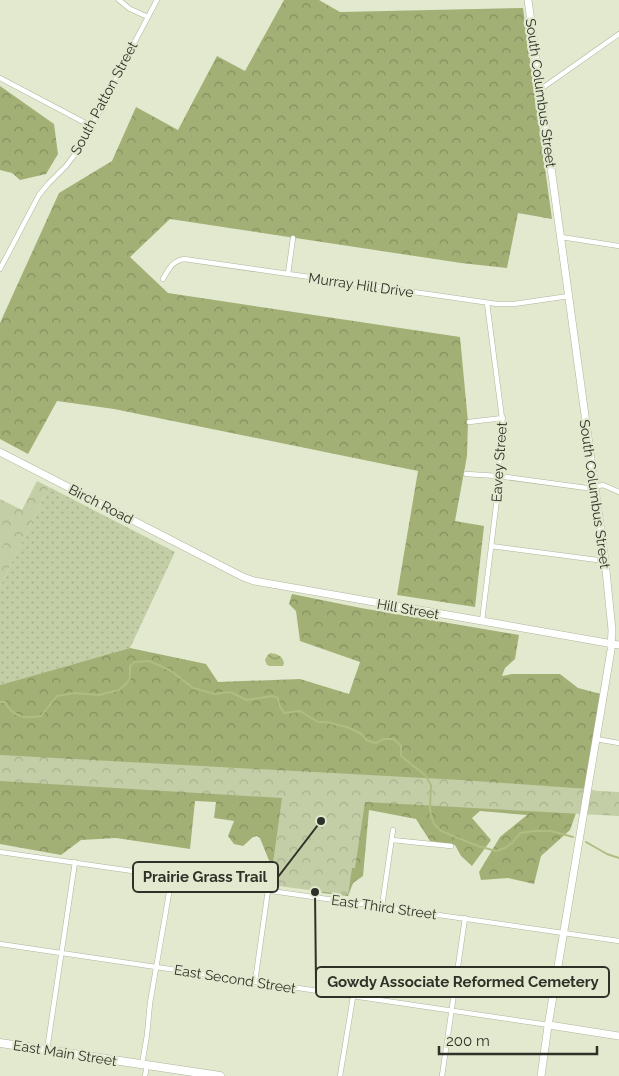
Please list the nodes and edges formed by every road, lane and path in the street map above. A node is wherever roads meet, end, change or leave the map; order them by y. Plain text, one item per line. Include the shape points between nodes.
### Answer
1 (119, 0) edge
2 (157, 0) edge
3 (528, 0) edge
4 (148, 17) junction
5 (619, 34) edge
6 (0, 78) edge
7 (541, 89) junction
8 (91, 126) junction
9 (561, 237) junction
10 (293, 238) dead end
11 (619, 246) edge
12 (0, 269) edge
13 (288, 274) junction
14 (163, 279) dead end
15 (569, 296) junction
16 (487, 304) junction
17 (503, 418) junction
18 (469, 422) dead end
19 (0, 452) edge
20 (466, 474) dead end
21 (498, 476) junction
22 (594, 488) junction
23 (619, 492) edge
24 (491, 546) junction
25 (202, 556) joint
26 (604, 561) junction
27 (482, 621) junction
28 (615, 644) edge
29 (596, 739) junction
30 (619, 743) edge
31 (393, 830) dead end
32 (392, 840) junction
33 (451, 846) dead end
34 (0, 852) edge
35 (74, 862) junction
36 (172, 876) junction
37 (268, 890) junction
38 (382, 906) junction
39 (465, 918) junction
40 (564, 933) junction
41 (619, 941) edge
42 (0, 944) edge
43 (62, 953) junction
44 (156, 967) junction
45 (256, 982) junction
46 (352, 996) junction
47 (451, 1011) junction
48 (549, 1025) junction
49 (619, 1036) edge
50 (0, 1043) edge
51 (47, 1050) junction
52 (144, 1065) junction
53 (145, 1076) edge
54 (220, 1076) edge
55 (340, 1076) edge
56 (442, 1076) edge
57 (542, 1076) edge

1 - 4 street
2 - 4 street, South Patton Street
3 - 7 street, South Columbus Street
4 - 8 street, South Patton Street
5 - 7 street
6 - 8 street
7 - 9 street, South Columbus Street
8 - 12 street, South Patton Street via 74,156 39,195
9 - 11 street
9 - 15 street, South Columbus Street
10 - 13 street
13 - 14 street, Murray Hill Drive via 184,259 172,264
13 - 16 street, Murray Hill Drive
15 - 16 street, Murray Hill Drive via 514,304
15 - 22 street, South Columbus Street
16 - 17 street, Eavey Street
17 - 18 street
17 - 21 street, Eavey Street
19 - 25 street, Birch Road
20 - 21 street
21 - 22 street
21 - 24 street, Eavey Street
22 - 23 street via 603,485
22 - 26 street, South Columbus Street
24 - 26 street
24 - 27 street, Eavey Street
25 - 27 street, Hill Street via 262,584
26 - 28 street, South Columbus Street
27 - 28 street, Hill Street
28 - 29 street, South Columbus Street
29 - 30 street
29 - 40 street, South Columbus Street
31 - 32 street
32 - 33 street
32 - 38 street
34 - 35 street, East Third Street
35 - 36 street, East Third Street
35 - 43 street
36 - 37 street, East Third Street
36 - 44 street
37 - 38 street, East Third Street
37 - 45 street
38 - 39 street, East Third Street
39 - 40 street, East Third Street
39 - 47 street
40 - 41 street, East Third Street
40 - 48 street, South Columbus Street
42 - 43 street, East Second Street
43 - 44 street, East Second Street
43 - 51 street
44 - 45 street, East Second Street
44 - 52 street
45 - 46 street, East Second Street
46 - 47 street, East Second Street
46 - 55 street
47 - 48 street, East Second Street
47 - 56 street
48 - 49 street, East Second Street
48 - 57 street, South Columbus Street
50 - 51 main road, East Main Street
51 - 52 main road, East Main Street
52 - 53 street
52 - 54 main road, East Main Street

